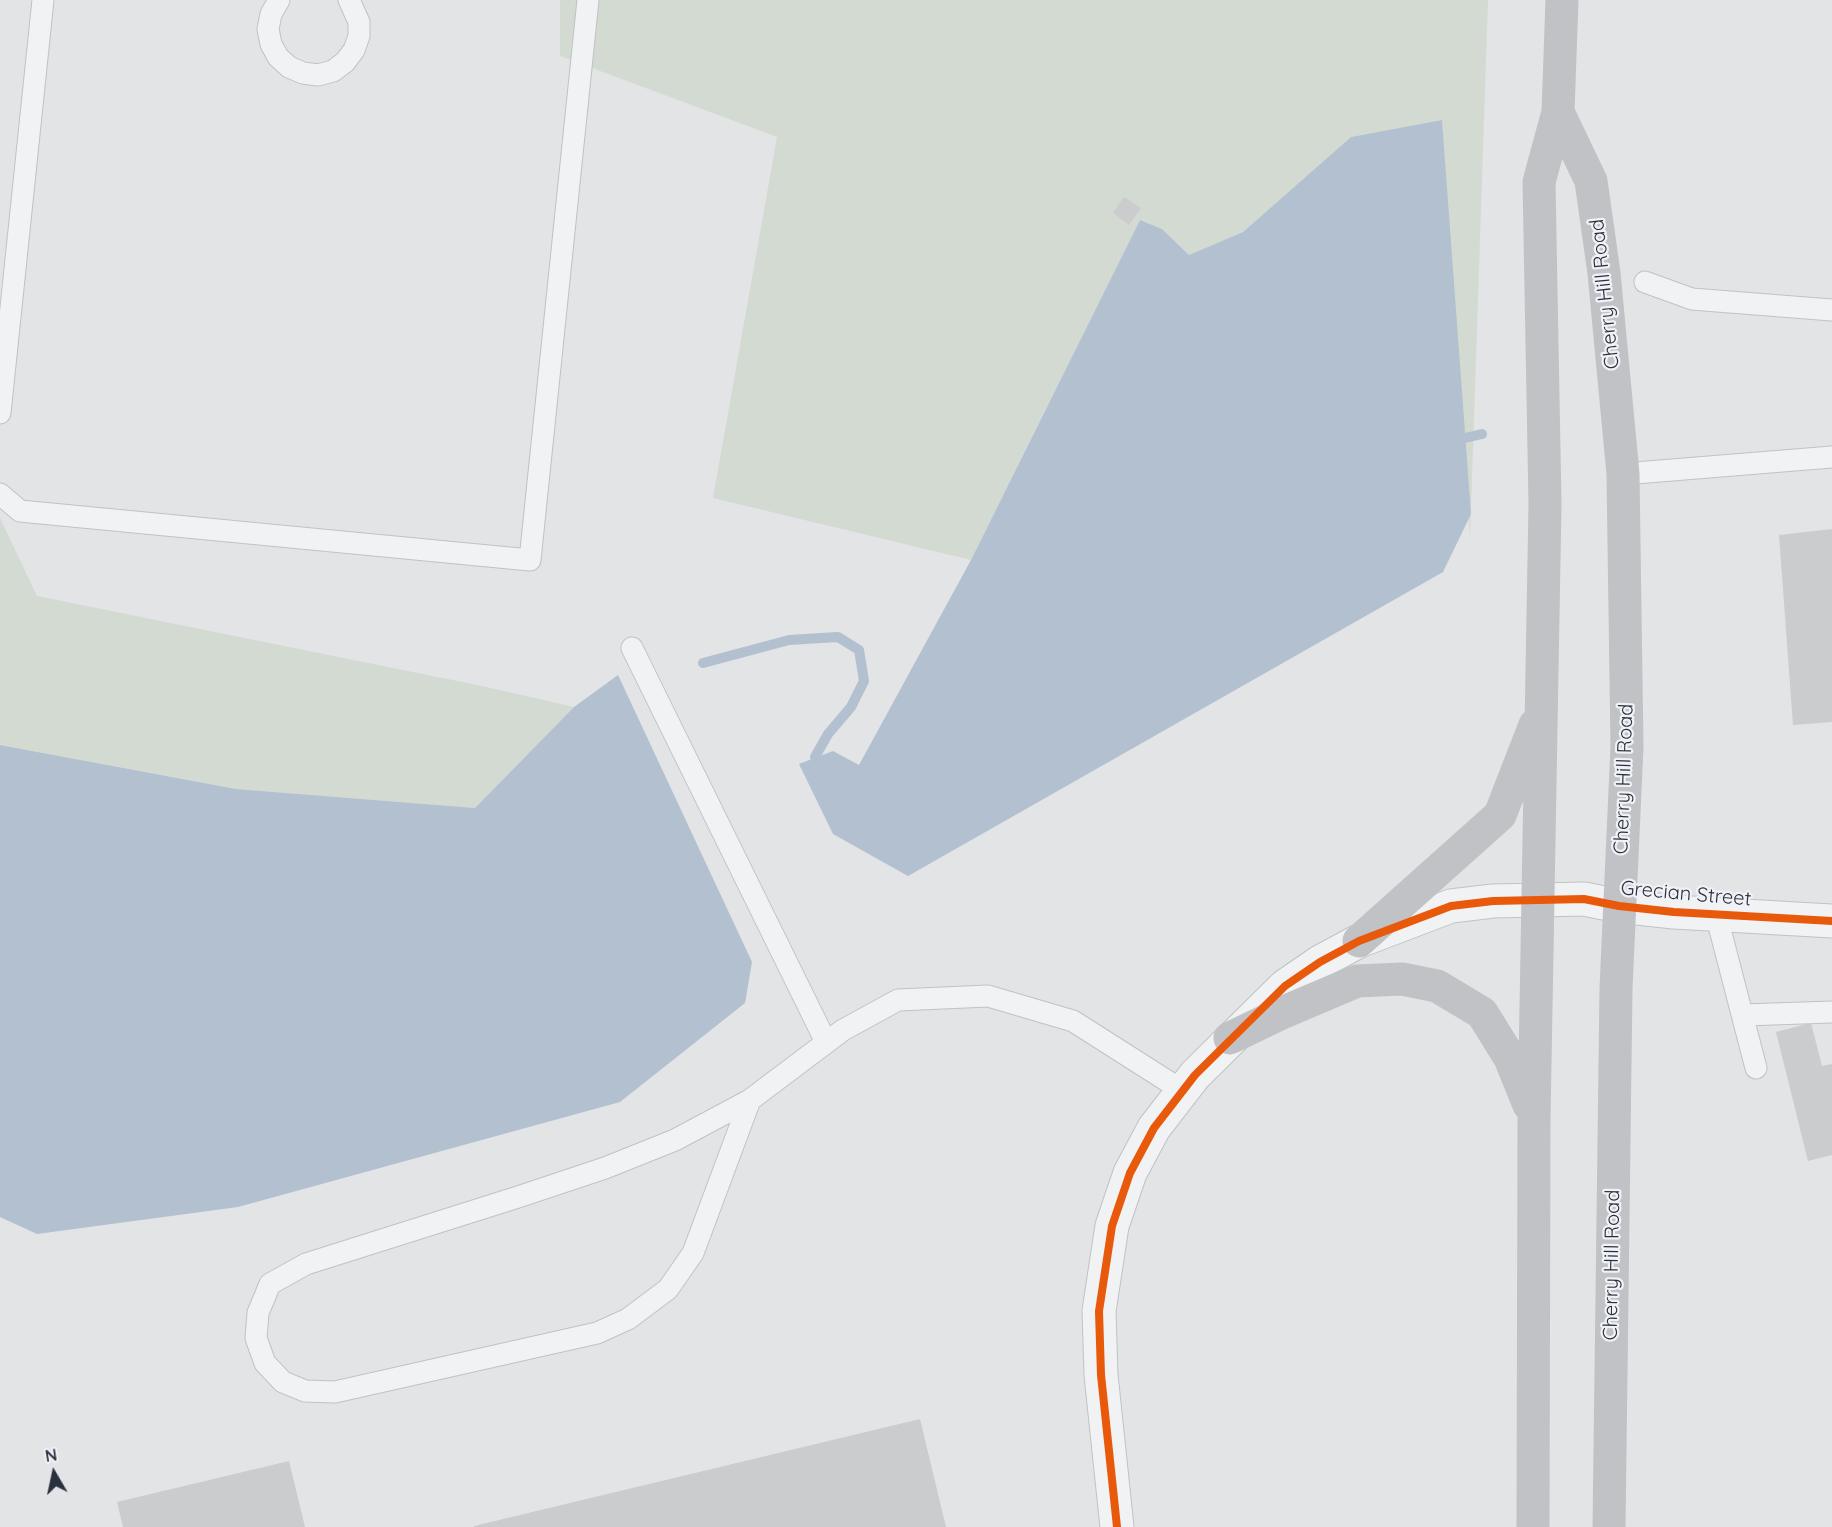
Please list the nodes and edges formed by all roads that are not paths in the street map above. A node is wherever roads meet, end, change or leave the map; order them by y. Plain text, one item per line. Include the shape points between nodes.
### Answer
1 (43, 0) edge
2 (279, 0) edge
3 (349, 0) edge
4 (588, 0) edge
5 (1562, 0) edge
6 (1558, 112) junction
7 (1646, 282) dead end
8 (1832, 310) edge
9 (0, 413) edge
10 (1832, 457) edge
11 (1623, 474) junction
12 (0, 494) edge
13 (632, 648) dead end
14 (1544, 704) junction
15 (1538, 900) junction
16 (1618, 906) junction
17 (1716, 915) junction
18 (1832, 921) edge
19 (1359, 941) junction
20 (1832, 1012) edge
21 (1743, 1015) junction
22 (1230, 1038) junction
23 (826, 1042) junction
24 (1756, 1068) dead end
25 (1183, 1091) junction
26 (750, 1100) junction
27 (1534, 1119) junction
28 (1116, 1527) edge
29 (1533, 1527) edge
30 (1609, 1527) edge

1 - 9 lane
2 - 3 lane via 268,29 271,44 289,68 318,75 345,62 354,50 359,22
4 - 12 lane via 530,560 20,511
5 - 6 main road, Cherry Hill Road
6 - 11 main road, Cherry Hill Road via 1591,180
6 - 14 main road, Cherry Hill Road via 1539,182
7 - 8 lane via 1692,299
10 - 11 lane
11 - 16 main road, Cherry Hill Road via 1627,747
13 - 23 lane
14 - 15 main road, Cherry Hill Road
14 - 19 main road via 1500,815
15 - 16 street, Grecian Street via 1584,899
15 - 19 street, Grecian Street via 1451,906
15 - 27 main road, Cherry Hill Road
16 - 17 street, Grecian Street
16 - 30 main road, Cherry Hill Road
17 - 18 street, Grecian Street
17 - 21 lane
19 - 22 street, Grecian Street via 1285,986
20 - 21 lane
21 - 24 lane
22 - 25 street, Grecian Street
22 - 27 main road via 1358,981 1402,979 1437,986 1482,1013 1510,1058
23 - 25 lane via 898,1000 988,996 1072,1022
23 - 26 lane
25 - 28 street, Grecian Street via 1154,1128 1130,1173 1108,1244 1099,1322
26 - 26 lane via 675,1140 605,1168 306,1264 270,1284 258,1313 256,1338 265,1363 282,1382 305,1391 335,1392 597,1333 628,1319 668,1288 693,1253
27 - 29 main road, Cherry Hill Road

